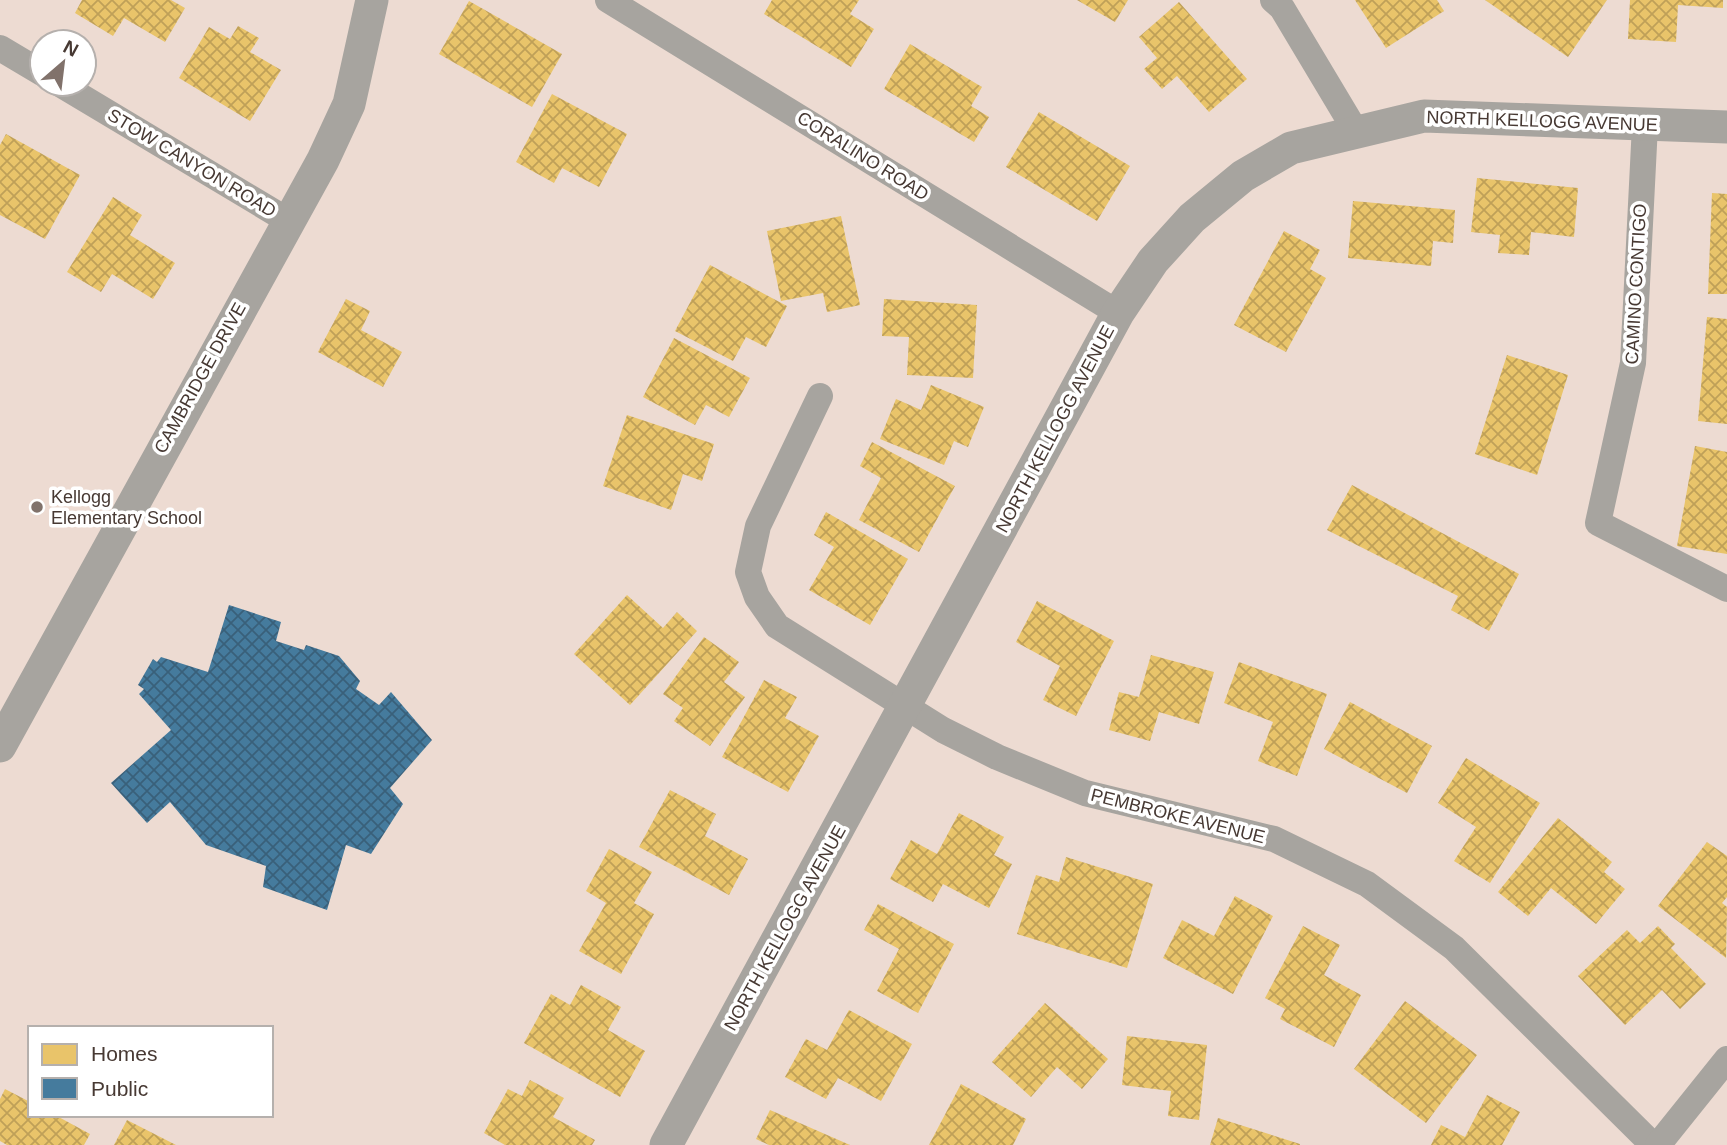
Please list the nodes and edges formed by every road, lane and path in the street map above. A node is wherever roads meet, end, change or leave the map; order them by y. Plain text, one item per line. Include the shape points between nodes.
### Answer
1 (372, 0) edge
2 (608, 0) edge
3 (1273, 0) edge
4 (0, 48) edge
5 (28, 65) edge
6 (83, 98) edge
7 (1645, 125) junction
8 (1727, 127) edge
9 (1354, 130) junction
10 (287, 220) junction
11 (1118, 313) junction
12 (820, 396) dead end
13 (1727, 589) edge
14 (905, 707) junction
15 (0, 746) edge
16 (1727, 1059) edge
17 (666, 1145) edge
18 (1656, 1145) edge

1 - 10 street, CAMBRIDGE DRIVE via 349,104
2 - 11 street, CORALINO ROAD
3 - 9 street
4 - 5 street
6 - 10 street, STOW CANYON ROAD
7 - 8 street, NORTH KELLOGG AVENUE
7 - 9 street, NORTH KELLOGG AVENUE via 1424,116
7 - 13 street, CAMINO CONTIGO via 1633,363 1598,523
9 - 11 street, NORTH KELLOGG AVENUE via 1290,148 1243,176 1192,218 1153,261
10 - 15 street, CAMBRIDGE DRIVE
11 - 14 street, NORTH KELLOGG AVENUE
12 - 14 street, PEMBROKE AVENUE via 758,526 748,572 757,597 777,626
14 - 17 street, NORTH KELLOGG AVENUE
14 - 18 street, PEMBROKE AVENUE via 998,757 1085,793 1274,839 1367,884 1454,948
16 - 18 street

